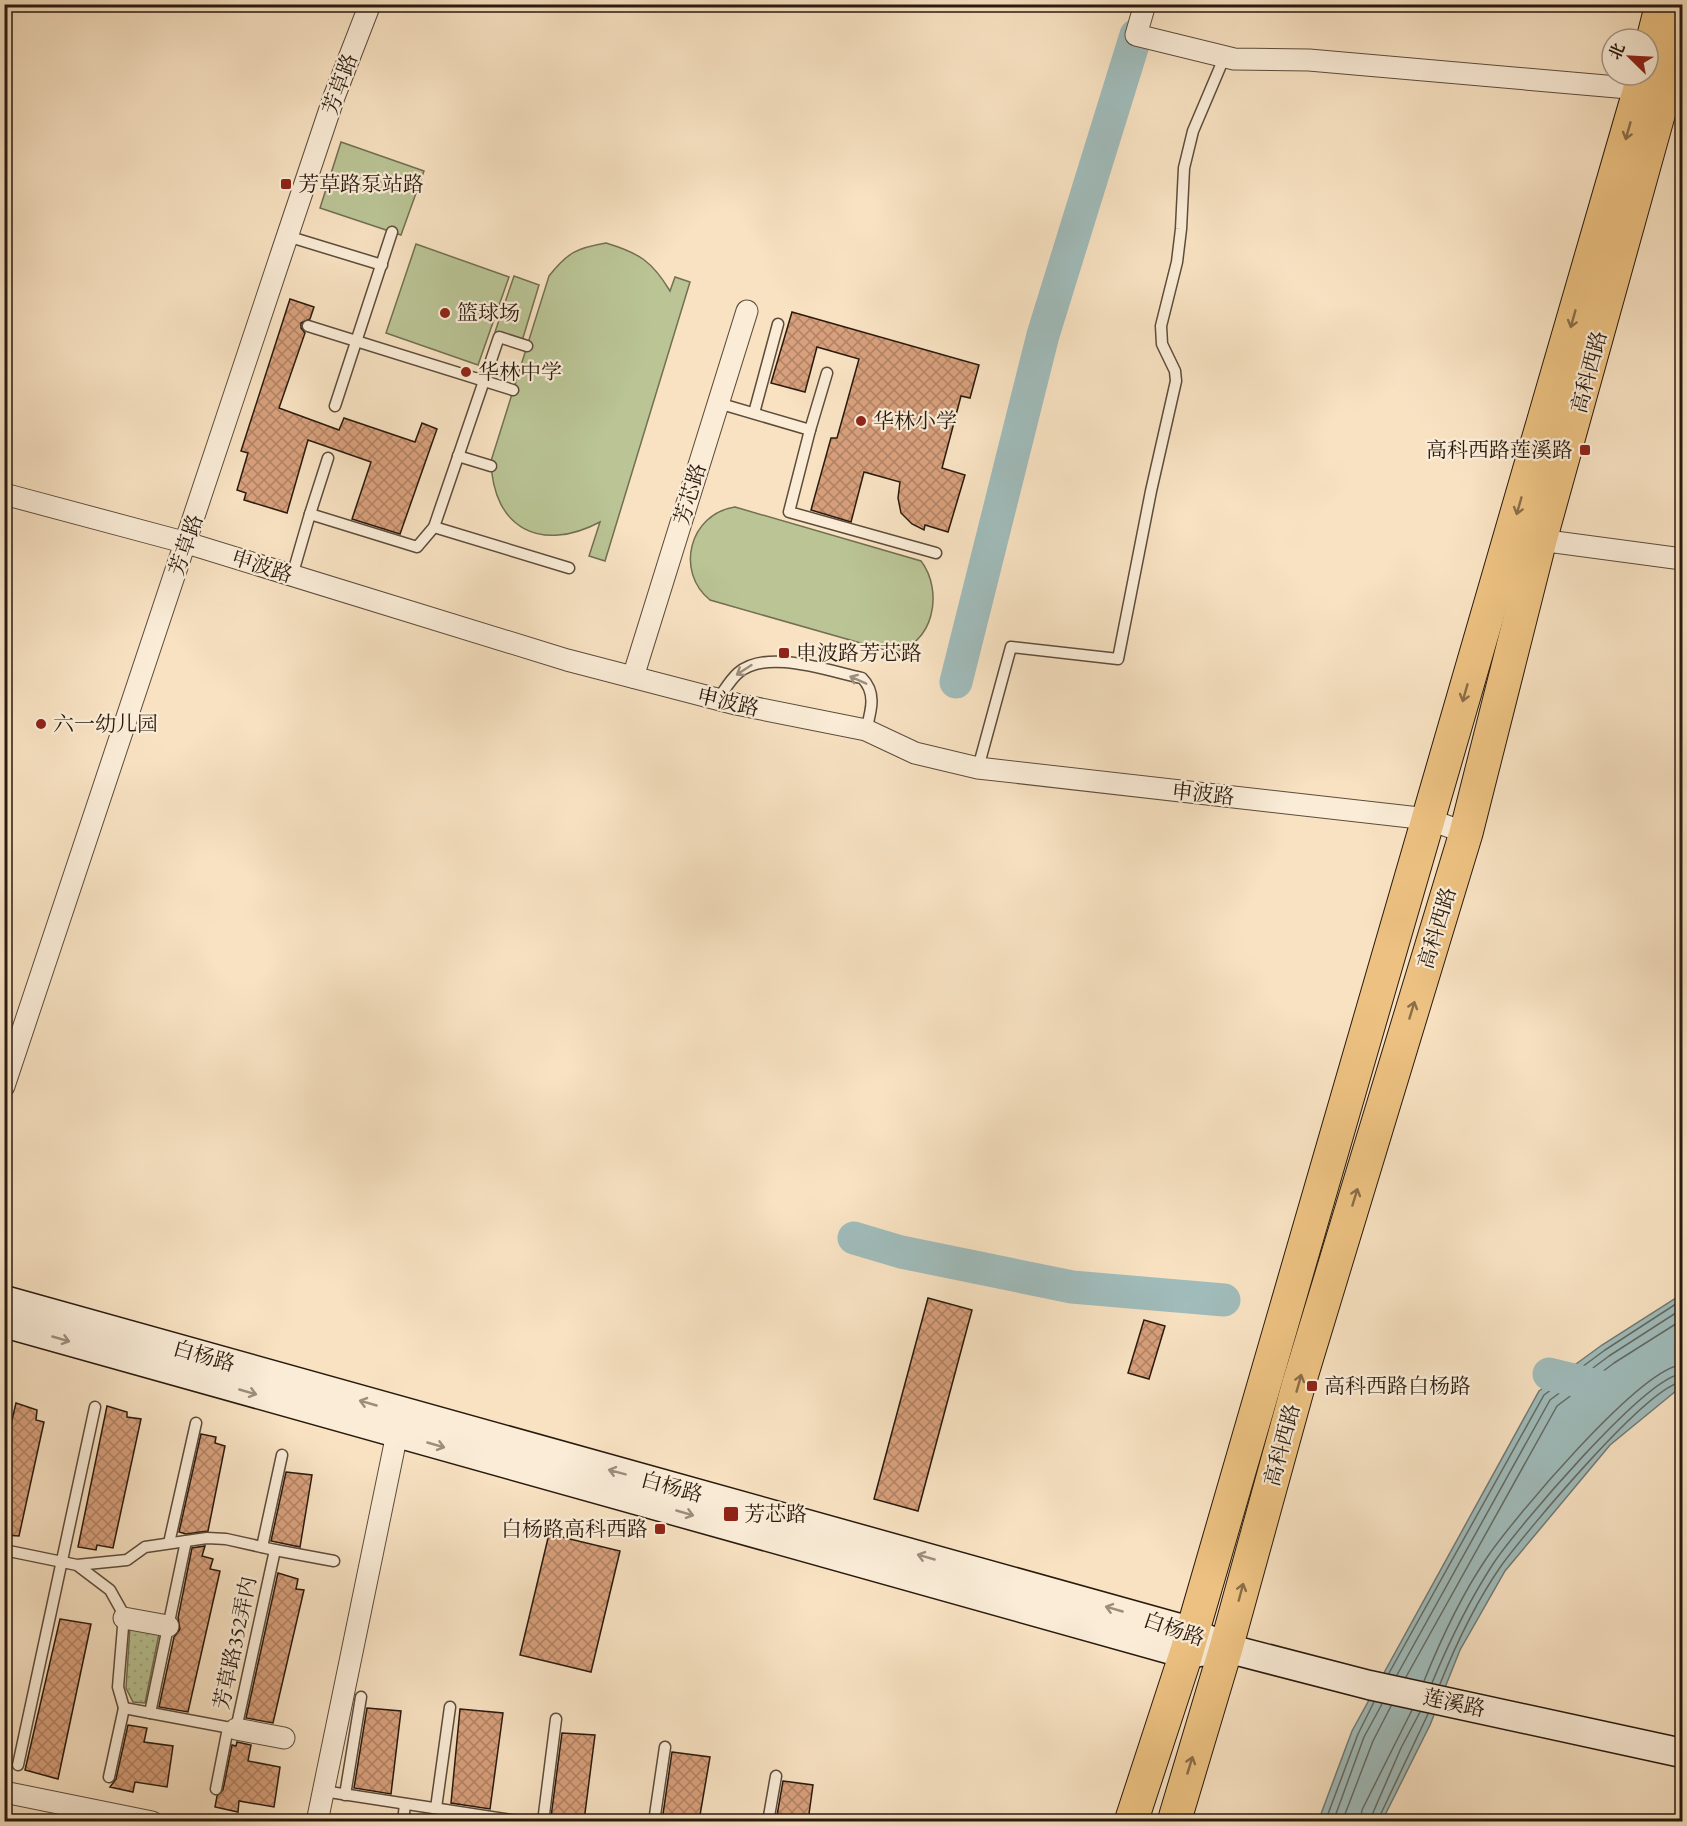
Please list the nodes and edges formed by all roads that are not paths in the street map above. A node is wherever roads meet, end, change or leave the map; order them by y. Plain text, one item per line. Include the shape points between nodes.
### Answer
1 (370, 4) edge
2 (1144, 4) edge
3 (1662, 4) edge
4 (1656, 27) edge
5 (1683, 29) edge
6 (1224, 58) junction
7 (1600, 72) edge
8 (1640, 87) edge
9 (392, 232) dead end
10 (287, 236) junction
11 (382, 265) junction
12 (747, 311) dead end
13 (778, 324) dead end
14 (308, 326) dead end
15 (358, 342) junction
16 (527, 346) dead end
17 (827, 373) dead end
18 (484, 381) junction
19 (513, 390) dead end
20 (718, 403) junction
21 (335, 406) dead end
22 (754, 413) junction
23 (810, 430) junction
24 (458, 456) junction
25 (327, 458) dead end
26 (491, 466) dead end
27 (4, 494) edge
28 (310, 514) junction
29 (434, 527) junction
30 (1540, 540) junction
31 (187, 543) junction
32 (936, 553) dead end
33 (1683, 559) edge
34 (569, 568) dead end
35 (292, 576) junction
36 (633, 678) junction
37 (718, 699) junction
38 (866, 730) junction
39 (978, 768) junction
40 (1428, 819) junction
41 (1466, 833) junction
42 (4, 1086) edge
43 (4, 1300) edge
44 (4, 1323) edge
45 (95, 1407) dead end
46 (196, 1423) dead end
47 (399, 1423) junction
48 (282, 1455) dead end
49 (186, 1541) junction
50 (170, 1544) junction
51 (262, 1547) junction
52 (4, 1550) edge
53 (274, 1550) junction
54 (334, 1561) dead end
55 (62, 1562) junction
56 (77, 1565) junction
57 (124, 1618) junction
58 (168, 1626) junction
59 (1188, 1642) junction
60 (1226, 1648) junction
61 (361, 1696) dead end
62 (450, 1707) dead end
63 (124, 1708) junction
64 (150, 1713) junction
65 (556, 1719) dead end
66 (232, 1728) junction
67 (284, 1738) dead end
68 (665, 1747) dead end
69 (1683, 1753) edge
70 (18, 1766) dead end
71 (776, 1776) dead end
72 (109, 1777) dead end
73 (216, 1789) dead end
74 (323, 1791) junction
75 (4, 1792) edge
76 (345, 1795) junction
77 (405, 1804) junction
78 (436, 1808) junction
79 (490, 1819) edge
80 (152, 1821) edge
81 (317, 1821) edge
82 (403, 1821) edge
83 (524, 1821) edge
84 (543, 1821) edge
85 (654, 1821) edge
86 (768, 1821) edge
87 (1131, 1821) edge
88 (1174, 1821) edge

1 - 10 street, 芳草路
2 - 6 street via 1136,35
3 - 4 main road, 高科西路
5 - 30 main road, 高科西路
6 - 7 street
6 - 39 lane via 1186,150 1180,240 1161,326 1162,344 1176,381 1118,659 1011,647
8 -> 40 main road, 高科西路
9 - 11 lane
10 - 11 lane
10 - 31 street, 芳草路
11 - 15 lane
12 - 20 street, 芳芯路
13 - 22 lane
14 - 15 lane
15 - 18 lane
15 - 21 lane
16 - 18 lane via 499,337
17 - 23 lane
18 - 19 lane
18 - 24 lane
20 - 22 lane
20 - 36 street, 芳芯路
22 - 23 lane
23 - 32 lane via 789,512
24 - 26 lane
24 - 29 lane
25 - 28 lane
27 - 31 street, 申波路
28 - 29 lane via 417,547
28 - 35 lane
29 - 34 lane
30 - 33 street
30 - 41 main road, 高科西路
31 - 35 street, 申波路
31 - 42 street, 芳草路
35 - 36 street, 申波路
36 - 37 street, 申波路
37 - 38 street, 申波路
38 -> 37 lane via 872,696 862,678 782,661 748,666
38 - 39 street, 申波路 via 915,753
39 - 40 street, 申波路
40 - 41 street, 申波路
40 - 59 main road, 高科西路
60 -> 41 main road, 高科西路 via 1299,1383
47 -> 43 main road, 白杨路
44 -> 47 main road, 白杨路
45 - 55 lane
46 - 50 lane
47 - 59 main road, 白杨路
47 - 74 street
48 - 51 lane
49 - 50 lane
49 - 51 lane via 226,1539
49 - 58 lane
50 - 56 lane via 145,1547 127,1560
51 - 53 lane
52 - 55 lane
53 - 54 lane
53 - 66 lane, 芳草路352弄内
55 - 56 lane
55 - 70 lane
56 - 57 lane via 110,1590
57 - 58 street
57 - 63 lane via 118,1687
58 - 64 lane
59 - 60 main road, 白杨路
59 - 87 main road, 高科西路
60 - 69 main road, 莲溪路 via 1369,1685
88 -> 60 main road, 高科西路
61 - 76 lane
62 - 78 lane
63 - 64 lane, 芳草路352弄内
63 - 72 lane
64 - 66 lane, 芳草路352弄内
65 - 84 lane
66 - 67 street
66 - 73 lane
68 - 85 lane
71 - 86 lane
74 - 76 lane
74 - 81 street
75 - 80 street
76 - 77 lane
77 - 78 lane
77 - 82 lane
78 - 79 lane
79 - 83 lane

